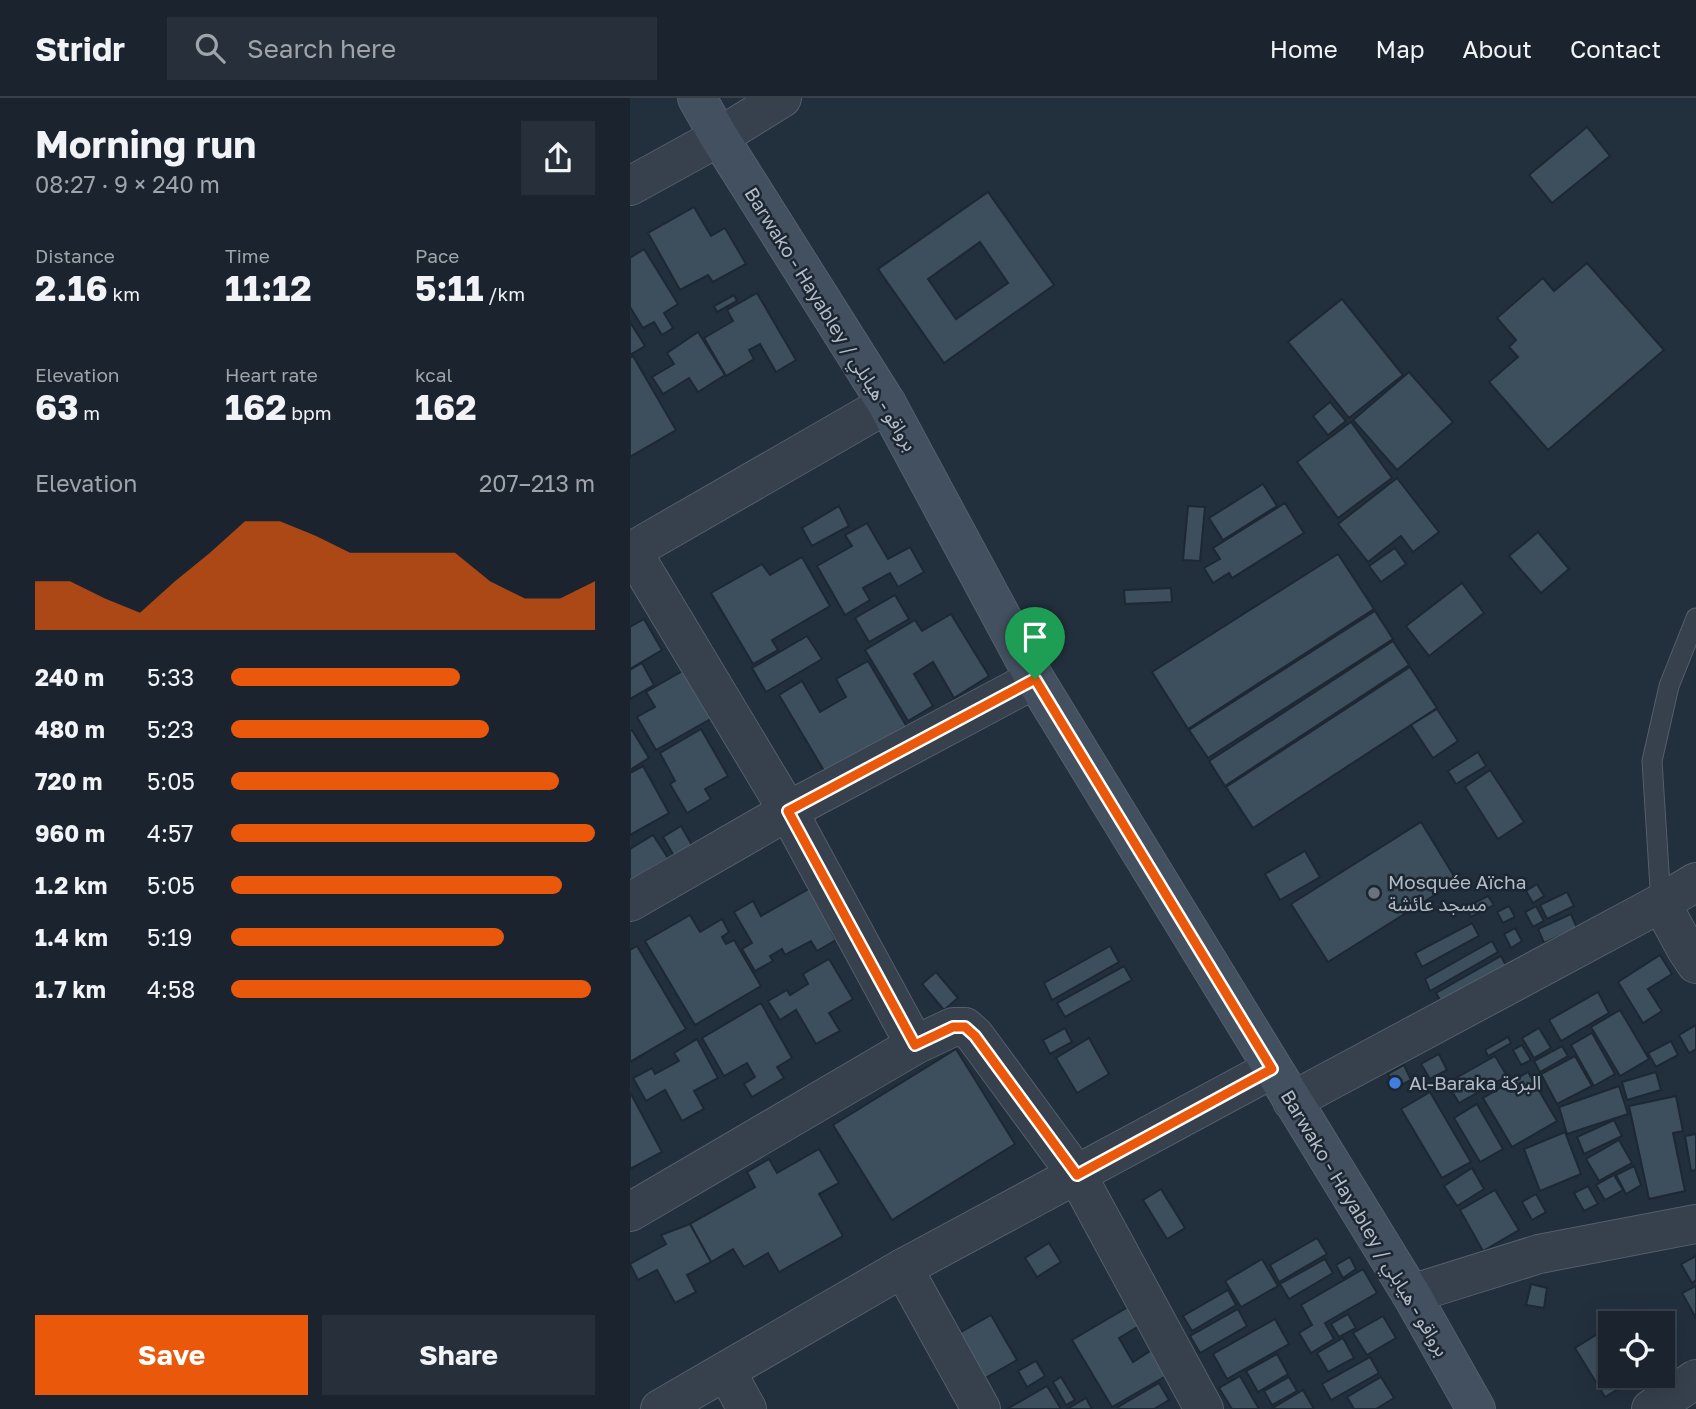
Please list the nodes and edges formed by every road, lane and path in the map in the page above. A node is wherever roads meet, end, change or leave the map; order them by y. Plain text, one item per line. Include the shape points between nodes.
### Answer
1 (698, 98) edge
2 (782, 98) edge
3 (719, 137) junction
4 (630, 186) edge
5 (887, 404) junction
6 (631, 552) edge
7 (1696, 618) edge
8 (1035, 679) junction
9 (788, 811) junction
10 (1696, 882) edge
11 (630, 902) edge
12 (1661, 903) junction
13 (1696, 964) edge
14 (915, 1045) junction
15 (1272, 1069) junction
16 (1292, 1101) junction
17 (1077, 1175) junction
18 (630, 1212) edge
19 (1696, 1224) edge
20 (903, 1268) junction
21 (1411, 1294) junction
22 (726, 1371) junction
23 (1696, 1379) edge
24 (660, 1409) edge
25 (747, 1409) edge
26 (981, 1409) edge
27 (1204, 1409) edge
28 (1476, 1409) edge
29 (1651, 1409) edge

1 - 3 main road, Barwako - Hayabley / برواقو - هيابلي
2 - 3 street
3 - 4 street
3 - 5 main road, Barwako - Hayabley / برواقو - هيابلي
5 - 6 street
5 - 8 main road, Barwako - Hayabley / برواقو - هيابلي
6 - 9 street
7 - 12 lane via 1669,686 1652,761
8 - 9 street
8 - 15 main road, Barwako - Hayabley / برواقو - هيابلي
9 - 11 street
9 - 14 street
10 - 12 street
12 - 13 street
12 - 16 street
14 - 17 street via 953,1027 965,1027
14 - 18 street
15 - 16 main road, Barwako - Hayabley / برواقو - هيابلي
15 - 17 street
16 - 21 main road, Barwako - Hayabley / برواقو - هيابلي
17 - 20 street
17 - 27 street
19 - 21 street via 1539,1254
20 - 22 street
20 - 26 street
21 - 28 main road, Barwako - Hayabley / برواقو - هيابلي
22 - 24 street
22 - 25 street
23 - 29 street

